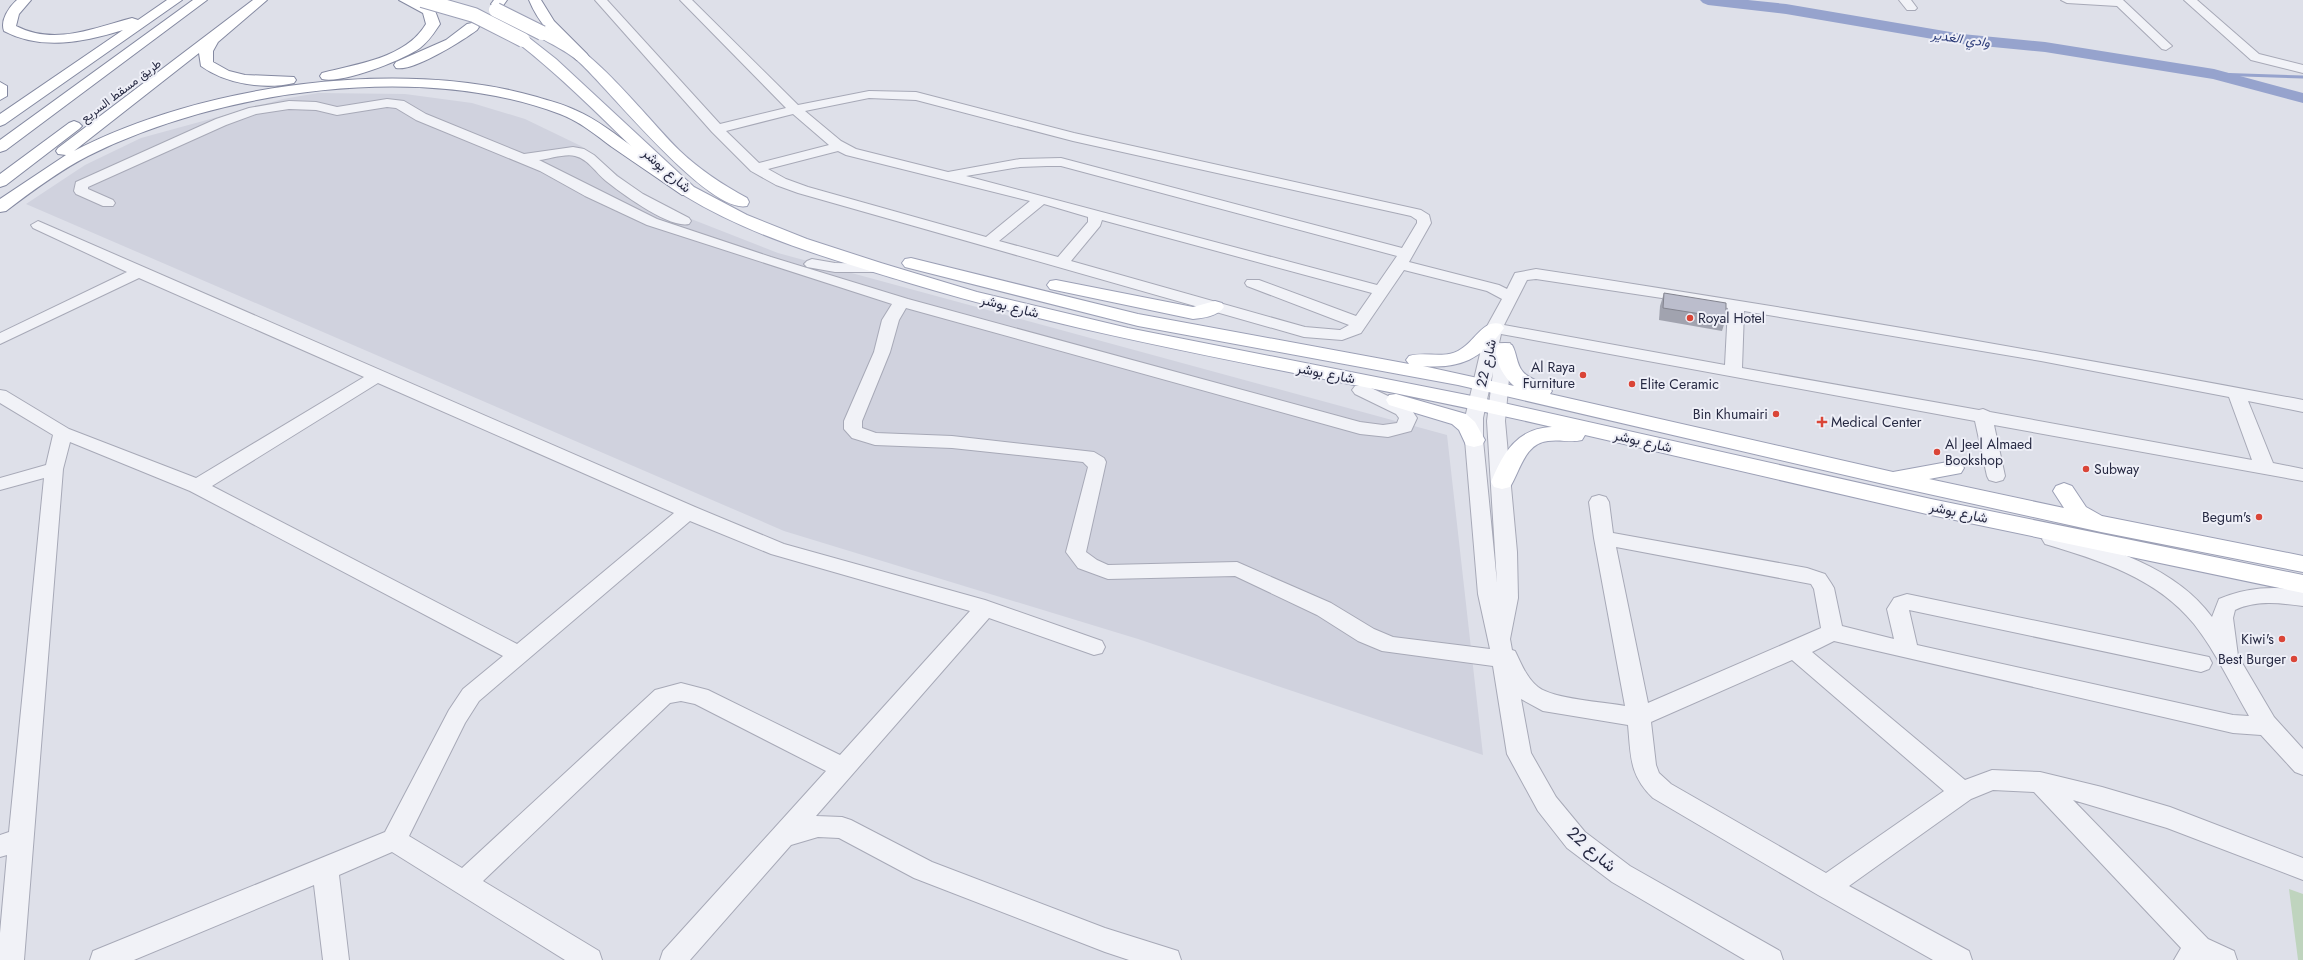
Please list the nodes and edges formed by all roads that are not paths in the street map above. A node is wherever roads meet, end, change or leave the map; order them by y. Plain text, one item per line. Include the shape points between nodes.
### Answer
1 (26, 0) edge
2 (169, 0) edge
3 (176, 0) edge
4 (186, 0) edge
5 (201, 0) edge
6 (241, 0) edge
7 (260, 0) edge
8 (405, 0) edge
9 (422, 0) edge
10 (468, 0) edge
11 (530, 0) edge
12 (601, 0) edge
13 (686, 0) edge
14 (2067, 0) edge
15 (2190, 0) edge
16 (2118, 1) edge
17 (537, 5) edge
18 (472, 27) dead end
19 (2166, 46) dead end
20 (582, 58) junction
21 (2303, 69) edge
22 (0, 86) edge
23 (336, 86) junction
24 (41, 93) junction
25 (0, 96) edge
26 (795, 110) junction
27 (0, 121) edge
28 (717, 129) junction
29 (838, 147) junction
30 (0, 148) edge
31 (557, 154) junction
32 (520, 159) junction
33 (545, 168) junction
34 (756, 168) junction
35 (946, 176) junction
36 (0, 182) edge
37 (688, 191) junction
38 (1041, 199) junction
39 (0, 201) edge
40 (108, 203) dead end
41 (0, 207) edge
42 (1084, 211) junction
43 (38, 225) dead end
44 (989, 242) junction
45 (1402, 259) junction
46 (1061, 263) junction
47 (874, 267) junction
48 (139, 272) junction
49 (953, 274) junction
50 (1253, 283) dead end
51 (1381, 291) junction
52 (1511, 297) junction
53 (902, 302) junction
54 (1736, 304) junction
55 (1215, 307) junction
56 (1359, 323) junction
57 (1494, 328) junction
58 (0, 339) edge
59 (1505, 349) junction
60 (1250, 358) junction
61 (1359, 359) junction
62 (1734, 371) junction
63 (378, 376) junction
64 (1361, 390) junction
65 (0, 395) edge
66 (2237, 395) junction
67 (1488, 396) junction
68 (2303, 406) edge
69 (1610, 415) junction
70 (1983, 416) junction
71 (63, 433) junction
72 (1474, 440) junction
73 (1734, 463) junction
74 (1953, 468) dead end
75 (2265, 468) junction
76 (54, 469) junction
77 (2303, 475) edge
78 (1996, 476) dead end
79 (1888, 478) junction
80 (1502, 482) junction
81 (0, 484) edge
82 (197, 486) junction
83 (2064, 490) dead end
84 (1599, 502) dead end
85 (1931, 507) junction
86 (688, 512) junction
87 (2101, 524) junction
88 (1604, 538) junction
89 (2303, 564) edge
90 (2303, 584) edge
91 (2303, 598) edge
92 (985, 608) junction
93 (1832, 632) junction
94 (1094, 647) dead end
95 (1795, 650) junction
96 (1501, 651) junction
97 (1908, 651) junction
98 (518, 654) junction
99 (2229, 661) junction
100 (2201, 663) dead end
101 (1639, 717) junction
102 (2267, 726) junction
103 (2303, 765) edge
104 (843, 768) junction
105 (2040, 782) junction
106 (1962, 792) junction
107 (783, 836) junction
108 (394, 840) junction
109 (10, 842) edge
110 (325, 868) junction
111 (2303, 869) edge
112 (464, 883) junction
113 (1826, 887) junction
114 (2193, 954) edge
115 (11, 960) edge
116 (103, 960) edge
117 (336, 960) edge
118 (589, 960) edge
119 (673, 960) edge
120 (1168, 960) edge
121 (1770, 960) edge
122 (1959, 960) edge
123 (2224, 960) edge

1 - 2 main road via 16,7 9,18 9,28 24,37 57,39 84,36 124,26
3 - 24 main road
4 - 24 main road via 95,65
5 - 30 main road, طريق مسقط السريع
6 - 36 main road, طريق مسقط السريع
7 - 8 main road via 212,40 206,51 206,63 212,69 247,79 285,80 332,75 383,60 407,49 431,30 433,18 429,11
7 - 39 main road
9 - 37 main road, شارع بوشر, bridge via 474,15 523,40 551,62
10 - 20 main road, شارع بوشر, bridge via 497,10 542,32
11 - 17 main road via 532,7
12 - 28 street
13 - 26 street
14 - 16 street
15 - 21 street via 2255,57
16 - 19 street
17 - 20 main road via 550,25
18 - 23 main road via 451,43 423,56
20 - 49 main road, شارع بوشر via 686,167 721,192 766,215 815,235
22 - 25 main road
23 - 37 main road via 438,84 492,91 538,102 565,111
23 - 41 main road via 242,98 150,124 66,161
24 - 27 main road
26 - 28 street
26 - 29 street via 809,119
26 - 45 street via 870,93 916,96 1080,138 1416,213 1424,218 1424,222
28 - 34 street
29 - 34 street
29 - 35 street
31 - 32 street
31 - 33 street via 547,162
31 - 47 street via 580,152 611,178 664,212 731,239 826,267
32 - 33 street
32 - 40 street via 421,117 399,104 388,103 337,111 316,106 289,105 254,110 221,122 82,185 81,191
33 - 53 street via 590,193 652,222
34 - 44 street via 781,182 824,197
35 - 38 street
35 - 45 street via 1016,162 1062,162
37 - 47 main road, شارع بوشر via 741,220
38 - 42 street
38 - 44 street
42 - 46 street via 1095,215 1095,223
42 - 51 street
43 - 48 street
44 - 46 street
45 - 51 street
45 - 52 street via 1494,288
46 - 55 street
47 - 60 main road, شارع بوشر via 971,296 1120,332
48 - 58 street
48 - 63 street
49 - 55 main road via 1011,276 1193,313
49 - 61 main road, شارع بوشر via 1138,320
50 - 56 street via 1270,287
51 - 56 street
52 - 54 street via 1521,276 1536,274
52 - 57 street
53 - 64 street via 1360,428 1382,432 1397,431 1405,427 1408,418 1403,410
53 - 96 street via 892,312 885,343 853,421 853,429 858,434 875,439 952,442 1087,456 1097,462 1097,467 1076,552 1080,560 1093,568 1108,572 1237,569 1324,609 1378,641 1390,645
54 - 62 street
54 - 66 street via 2041,356
55 - 56 street via 1317,333 1342,335 1355,329
57 - 59 street, شارع 22
57 - 61 main road via 1475,350 1466,357 1454,360 1373,362
57 - 62 street
57 - 67 street, شارع 22
59 - 67 street, شارع 22
59 - 69 main road via 1506,364 1514,376 1524,384 1543,392 1592,405
60 - 64 main road
60 - 67 main road, شارع بوشر
61 - 67 main road, شارع بوشر
62 - 70 street
63 - 82 street
63 - 86 street
64 - 72 main road via 1458,419 1468,427
65 - 71 street
66 - 68 street
66 - 75 street
67 - 69 main road, شارع بوشر
67 - 72 street, شارع 22
67 - 73 main road, شارع بوشر
67 - 80 street, شارع 22
69 - 79 main road, شارع بوشر
70 - 75 street
70 - 78 street
71 - 76 street
71 - 82 street
72 - 96 street, شارع 22 via 1487,586
73 - 80 main road via 1560,432 1539,435 1520,446
73 - 85 main road, شارع بوشر
74 - 79 main road
75 - 77 street
76 - 81 street
76 - 109 street
79 - 87 main road, شارع بوشر
80 - 96 street, شارع 22 via 1508,598
82 - 98 street
83 - 87 main road via 2078,512
84 - 88 street
85 - 90 main road, شارع بوشر
85 - 99 street via 2084,548 2127,564 2158,581 2191,607
86 - 92 street via 778,549
86 - 98 street
87 - 89 main road, شارع بوشر
88 - 93 street via 1818,579 1824,588
88 - 101 street
91 - 99 street via 2274,594 2240,598 2226,605 2222,618
92 - 94 street
92 - 104 street
93 - 95 street
93 - 97 street
95 - 101 street
95 - 106 street
96 - 101 street via 1524,687 1542,702
96 - 121 street, شارع 22 via 1519,754 1547,804 1576,840 1621,874
97 - 100 street via 1898,609 1901,603 1907,602
97 - 102 street via 2233,724
98 - 108 street via 471,695 457,717
99 - 102 street
101 - 113 street via 1644,765 1649,779 1662,791
102 - 103 street
104 - 107 street
104 - 112 street via 700,696 681,692 662,696
105 - 106 street via 1992,780
105 - 111 street via 2102,797 2170,818
105 - 114 street
106 - 113 street
107 - 119 street
107 - 120 street via 818,826 842,828 923,870 1105,940
108 - 110 street
108 - 112 street
109 - 115 street
110 - 116 street
110 - 117 street
112 - 118 street
113 - 122 street
114 - 123 street

